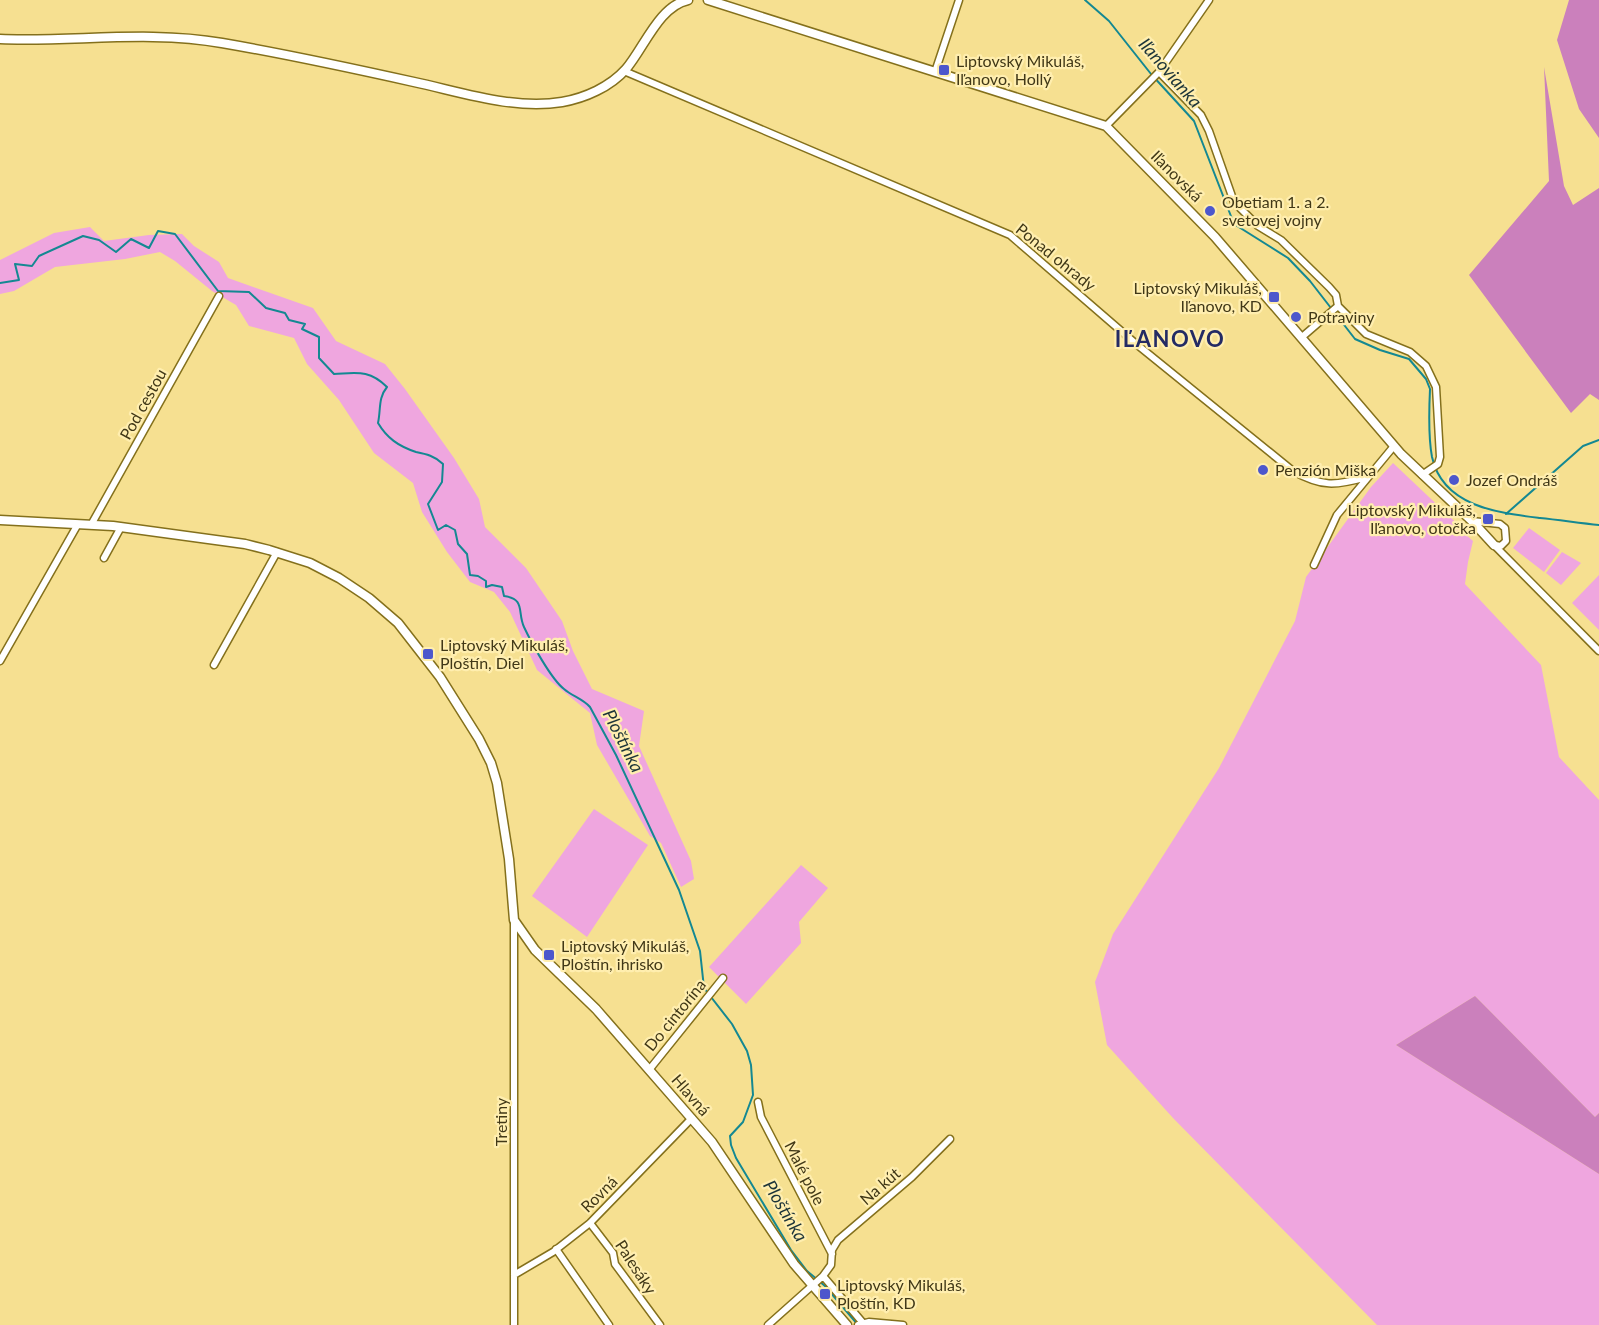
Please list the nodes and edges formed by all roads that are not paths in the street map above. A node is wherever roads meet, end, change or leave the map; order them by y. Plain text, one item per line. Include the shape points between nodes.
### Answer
1 (688, 0) edge
2 (708, 0) edge
3 (959, 0) edge
4 (1209, 0) edge
5 (0, 39) edge
6 (624, 71) junction
7 (935, 72) junction
8 (1156, 75) junction
9 (1106, 126) junction
10 (219, 296) dead end
11 (1337, 307) junction
12 (1302, 337) junction
13 (1394, 446) junction
14 (1422, 475) junction
15 (1366, 477) junction
16 (0, 520) edge
17 (1472, 521) junction
18 (78, 524) junction
19 (91, 525) junction
20 (121, 526) junction
21 (1494, 545) junction
22 (277, 552) junction
23 (104, 558) dead end
24 (1314, 565) dead end
25 (1599, 651) edge
26 (0, 661) edge
27 (214, 665) dead end
28 (514, 920) junction
29 (723, 978) dead end
30 (649, 1070) junction
31 (758, 1102) dead end
32 (692, 1118) junction
33 (950, 1139) dead end
34 (590, 1223) junction
35 (556, 1250) junction
36 (832, 1254) junction
37 (514, 1275) junction
38 (818, 1281) junction
39 (861, 1324) edge
40 (514, 1325) edge
41 (609, 1325) edge
42 (660, 1325) edge
43 (768, 1325) edge
44 (847, 1325) edge
45 (903, 1325) edge

1 - 6 street via 663,15
2 - 7 street, Iľanovská
3 - 7 street
4 - 8 street
5 - 6 street via 192,38 536,104 585,96
6 - 15 street, Ponad ohrady via 1010,235 1293,471 1325,485
7 - 9 street, Iľanovská
8 - 9 street
8 - 11 street via 1201,116 1234,202 1258,226 1281,240 1329,287 1336,295
9 - 12 street, Iľanovská via 1209,230
10 - 19 street, Pod cestou
11 - 12 street
11 - 14 street via 1366,334 1410,352 1426,366 1434,381 1440,457
12 - 13 street, Iľanovská
13 - 14 street, Iľanovská
13 - 15 street
14 - 17 street, Iľanovská
15 - 24 street via 1337,515
16 - 18 street
17 - 21 street, Iľanovská
17 - 21 street via 1505,528 1506,541 1502,546
18 - 19 street
18 - 26 street
19 - 20 street
20 - 22 street
20 - 23 street
21 - 25 street
22 - 27 street
22 - 28 street via 310,563 369,598 398,623 440,677 494,770 509,858
28 - 30 street, Hlavná via 535,950 596,1009
28 - 37 street, Tretiny
29 - 30 street, Do cintorína
30 - 32 street, Hlavná
31 - 36 street, Malé pole via 761,1117
32 - 34 street, Rovná
32 - 38 street, Hlavná via 794,1264
33 - 36 street, Na kút via 906,1183 838,1240
34 - 35 street, Rovná
34 - 42 street, Palesáky
35 - 37 street, Rovná
35 - 41 street
36 - 38 street, Na kút via 831,1265
37 - 40 street, Tretiny
38 - 39 street
38 - 43 street
38 - 44 street, Hlavná via 820,1294
39 - 45 street

